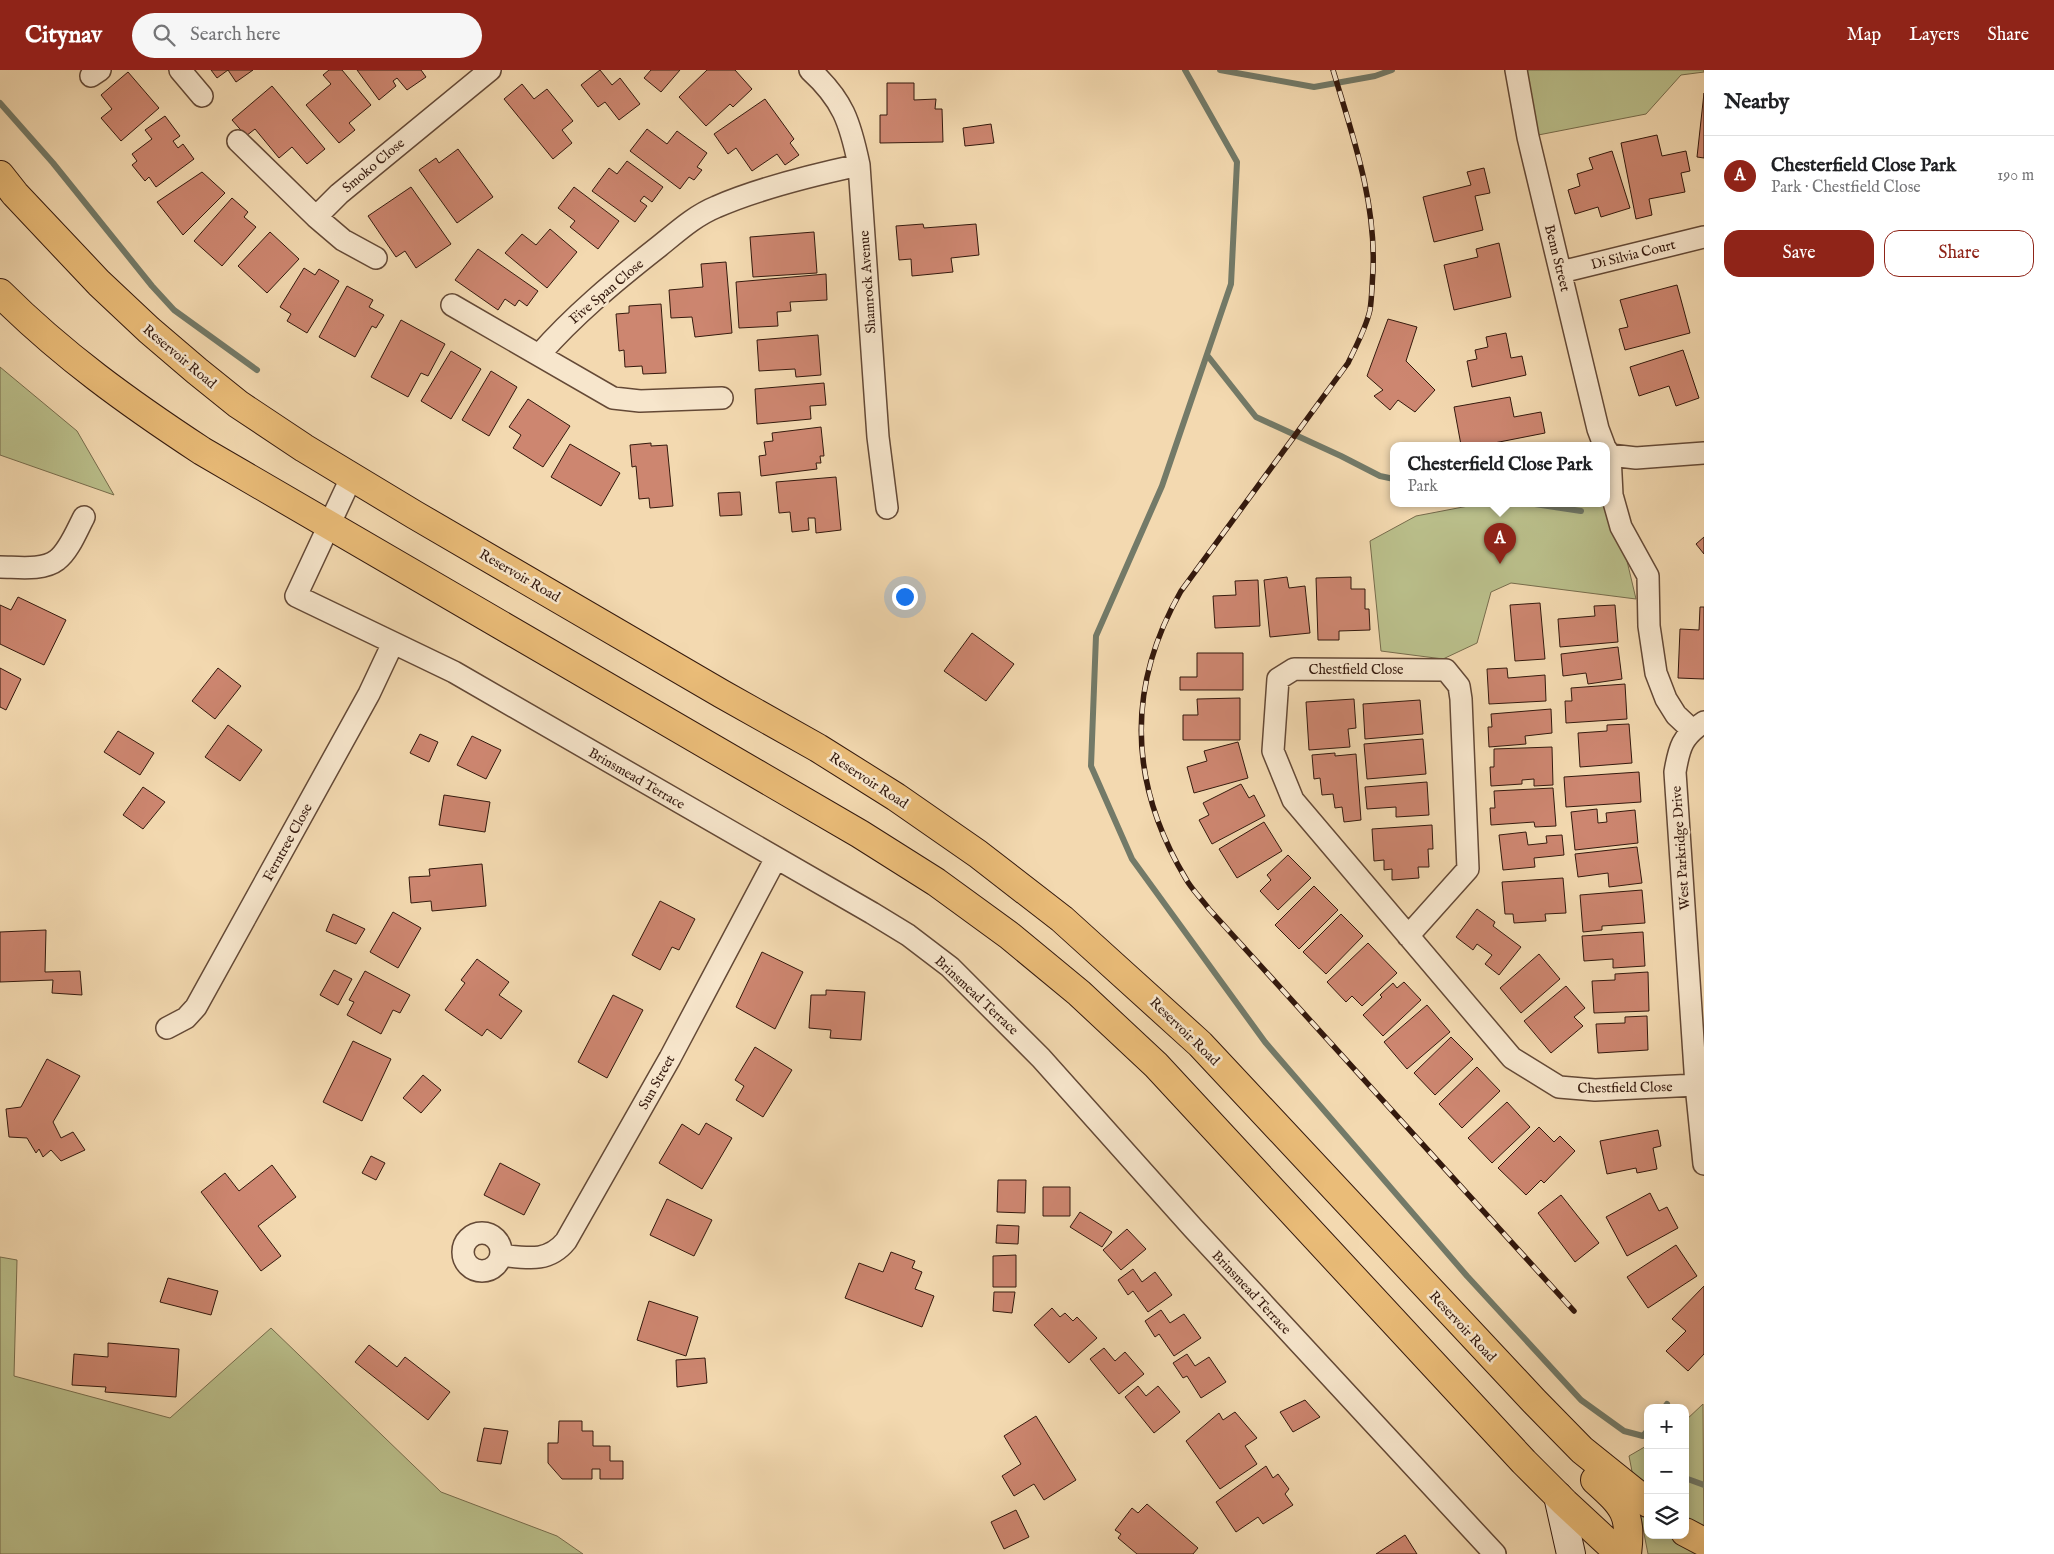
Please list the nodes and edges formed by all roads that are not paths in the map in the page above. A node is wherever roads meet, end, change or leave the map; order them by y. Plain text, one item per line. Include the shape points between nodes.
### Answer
1 (180, 70) edge
2 (490, 70) edge
3 (810, 70) edge
4 (1516, 70) edge
5 (202, 96) dead end
6 (238, 141) dead end
7 (858, 165) junction
8 (0, 175) edge
9 (316, 217) junction
10 (1704, 237) edge
11 (376, 258) dead end
12 (1561, 272) junction
13 (0, 293) edge
14 (452, 304) dead end
15 (539, 355) junction
16 (722, 398) dead end
17 (1604, 442) edge
18 (1610, 451) edge
19 (1704, 453) edge
20 (352, 476) junction
21 (1610, 478) edge
22 (887, 508) dead end
23 (84, 517) dead end
24 (328, 526) junction
25 (0, 567) edge
26 (393, 643) junction
27 (1698, 726) edge
28 (776, 858) junction
29 (1408, 936) junction
30 (167, 1028) dead end
31 (1696, 1085) junction
32 (1704, 1164) edge
33 (1357, 1213) junction
34 (501, 1255) dead end
35 (1558, 1496) junction
36 (1644, 1500) edge
37 (1624, 1546) edge
38 (1495, 1554) edge
39 (1571, 1554) edge

1 - 5 street
2 - 9 street, Smoko Close via 339,194
3 - 7 street, Shamrock Avenue via 829,87 839,102 854,140
4 - 12 street, Benn Street via 1528,137
6 - 9 street
7 - 15 street, Five Span Close via 742,197 698,216 570,320
7 - 22 street, Shamrock Avenue via 878,437
8 - 20 main road, Reservoir Road via 14,194 99,283 196,372 287,437
9 - 11 street via 343,240
10 - 12 street, Di Silvia Court
12 - 17 street, Benn Street
13 - 24 main road via 84,369 146,414
14 - 15 street
15 - 16 street via 613,398 640,401
18 - 19 street via 1636,458
20 - 24 street
20 - 33 main road, Reservoir Road via 818,748 978,854 1062,919 1200,1044
21 - 27 street, Benn Street via 1621,527 1648,576 1649,626 1656,673 1676,715
23 - 25 street via 57,561 38,567
24 - 26 street, Brinsmead Terrace via 296,596
24 - 35 main road via 860,834 936,882 1010,936 1080,993 1156,1065
26 - 28 street, Brinsmead Terrace via 454,672
26 - 30 street, Ferntree Close via 369,694 196,1007 186,1018
27 - 31 street, West Parkridge Drive via 1683,741 1675,772
28 - 34 street, Sun Street via 670,1058 566,1241 558,1251 547,1256 519,1258
28 - 38 street, Brinsmead Terrace via 908,935 956,973 1041,1058 1192,1228
29 - 29 street, Chestfield Close via 1293,800 1273,751 1278,679 1294,669 1446,670 1459,686 1468,868
29 - 31 street, Chestfield Close via 1512,1058 1559,1087 1595,1090
31 - 32 street, West Parkridge Drive
33 - 36 main road, Reservoir Road via 1582,1450
33 - 37 main road via 1412,1290 1467,1352 1562,1451 1619,1501 1628,1525
35 - 37 main road
35 - 39 street

